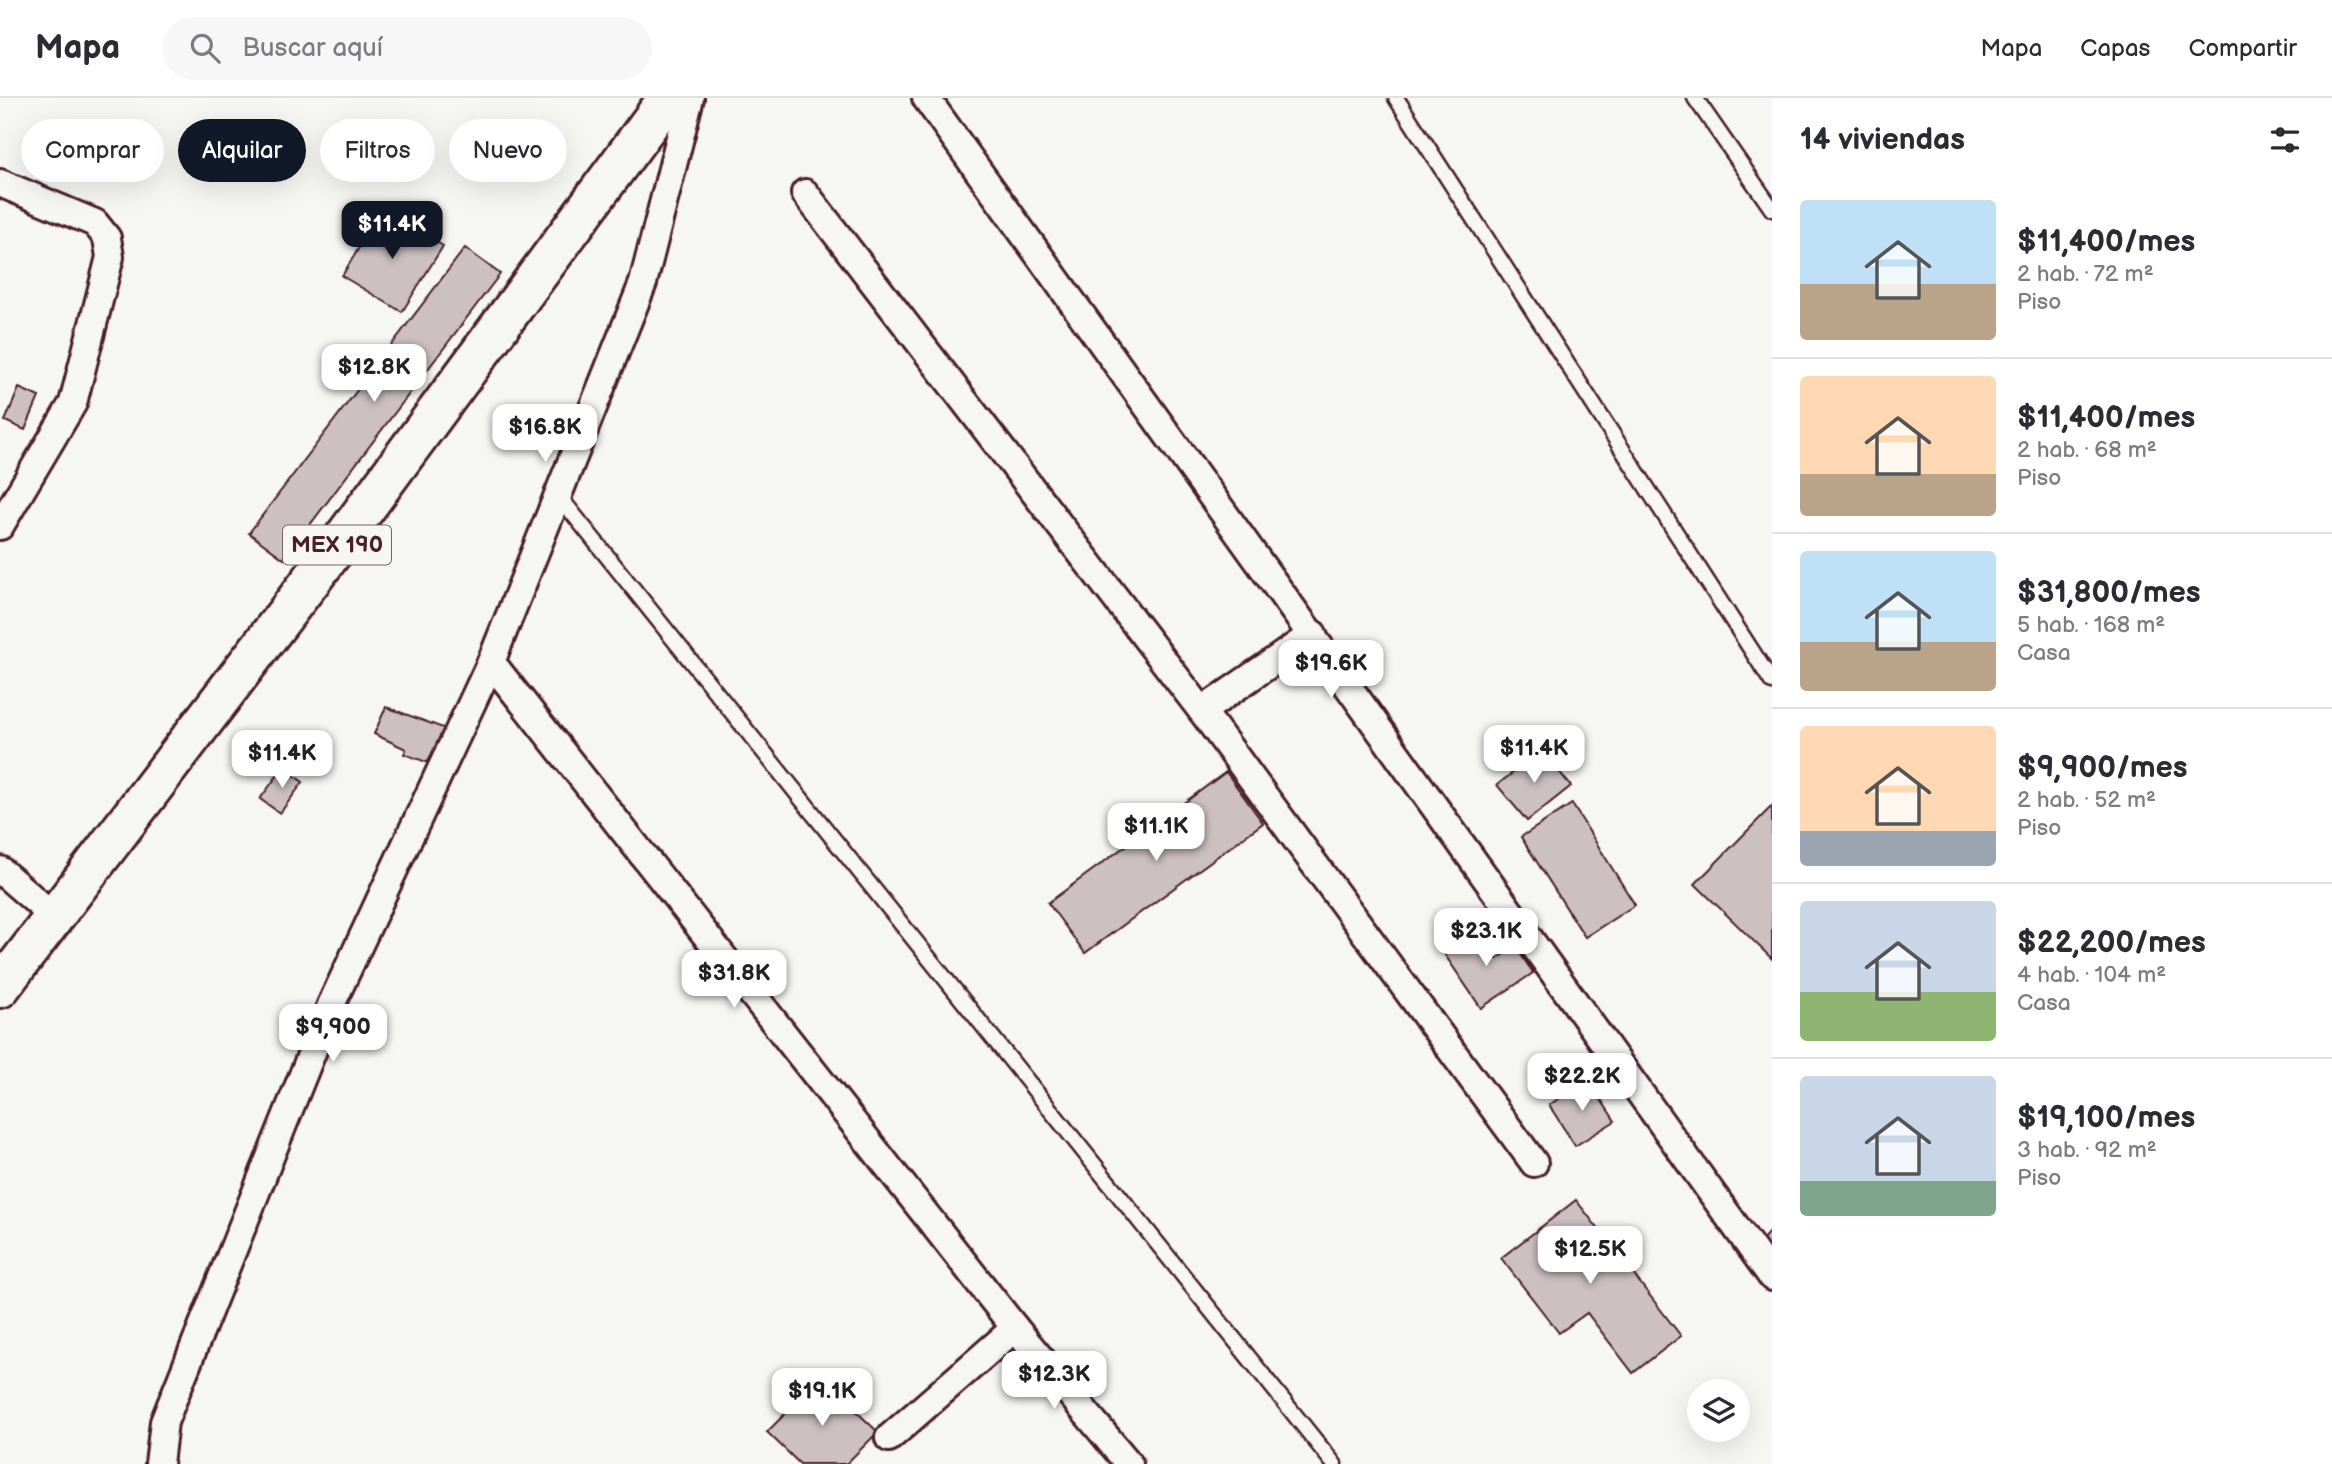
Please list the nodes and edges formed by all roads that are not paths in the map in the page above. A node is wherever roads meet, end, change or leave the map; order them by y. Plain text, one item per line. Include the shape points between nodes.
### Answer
1 (668, 98) edge
2 (690, 98) edge
3 (926, 98) edge
4 (1395, 98) edge
5 (1695, 98) edge
6 (0, 183) edge
7 (805, 193) dead end
8 (1772, 209) edge
9 (558, 495) junction
10 (0, 526) edge
11 (1313, 634) junction
12 (491, 662) junction
13 (1772, 682) edge
14 (1202, 711) junction
15 (0, 870) edge
16 (53, 916) junction
17 (0, 988) edge
18 (1534, 1163) dead end
19 (1772, 1277) edge
20 (1015, 1328) junction
21 (889, 1438) dead end
22 (159, 1464) edge
23 (1129, 1464) edge
24 (1334, 1464) edge

1 - 16 main road, MEX 190 via 345,536
2 - 9 street via 643,283
3 - 11 street
4 - 13 lane
5 - 8 lane
6 - 10 street via 95,223 107,238 110,257 73,403
7 - 14 street
9 - 12 street
9 - 24 lane
11 - 14 street
11 - 19 street
12 - 20 street
12 - 22 street via 331,1005 164,1422
14 - 18 street
15 - 16 street
16 - 17 main road, MEX 190
20 - 21 street
20 - 23 street

